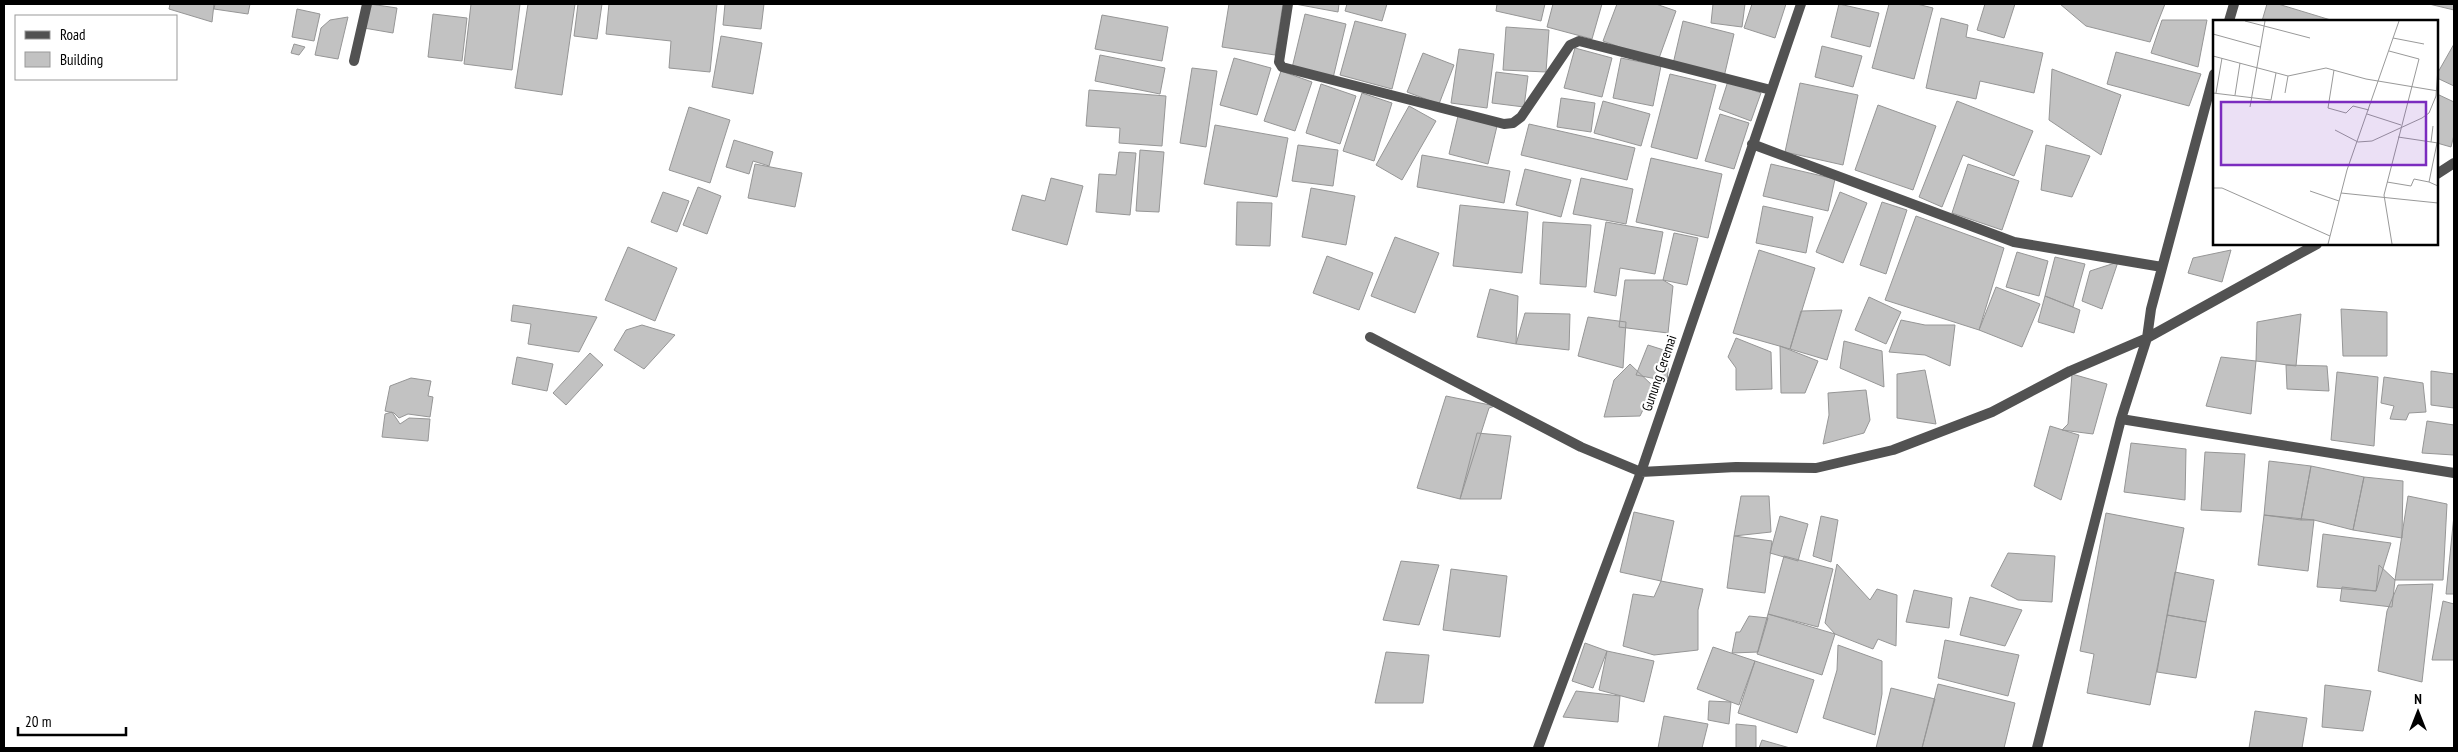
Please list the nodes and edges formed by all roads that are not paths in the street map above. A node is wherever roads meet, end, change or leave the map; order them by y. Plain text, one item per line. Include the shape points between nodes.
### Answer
1 (367, 4) edge
2 (1288, 4) edge
3 (1801, 4) edge
4 (2234, 4) edge
5 (2229, 20) edge
6 (354, 61) dead end
7 (2213, 78) edge
8 (1771, 90) junction
9 (1752, 144) junction
10 (2454, 163) edge
11 (2438, 173) edge
12 (2315, 245) edge
13 (2162, 266) junction
14 (2148, 333) junction
15 (1370, 337) dead end
16 (2121, 419) junction
17 (1640, 472) junction
18 (2454, 473) edge
19 (1538, 748) edge
20 (2037, 748) edge

1 - 6 street
2 - 8 street via 1279,62 1282,67 1504,124 1513,123 1521,117 1570,45 1579,41
3 - 8 street, Gunung Ceremai
4 - 5 street
7 - 13 street
8 - 9 street, Gunung Ceremai
9 - 13 street via 2014,242
9 - 17 street, Gunung Ceremai
10 - 11 street
12 - 14 street
13 - 14 street
14 - 16 street
14 - 17 street via 1992,412 1893,450 1816,468 1736,467
15 - 17 street via 1581,447
16 - 18 street
16 - 20 street
17 - 19 street, Gunung Ceremai

